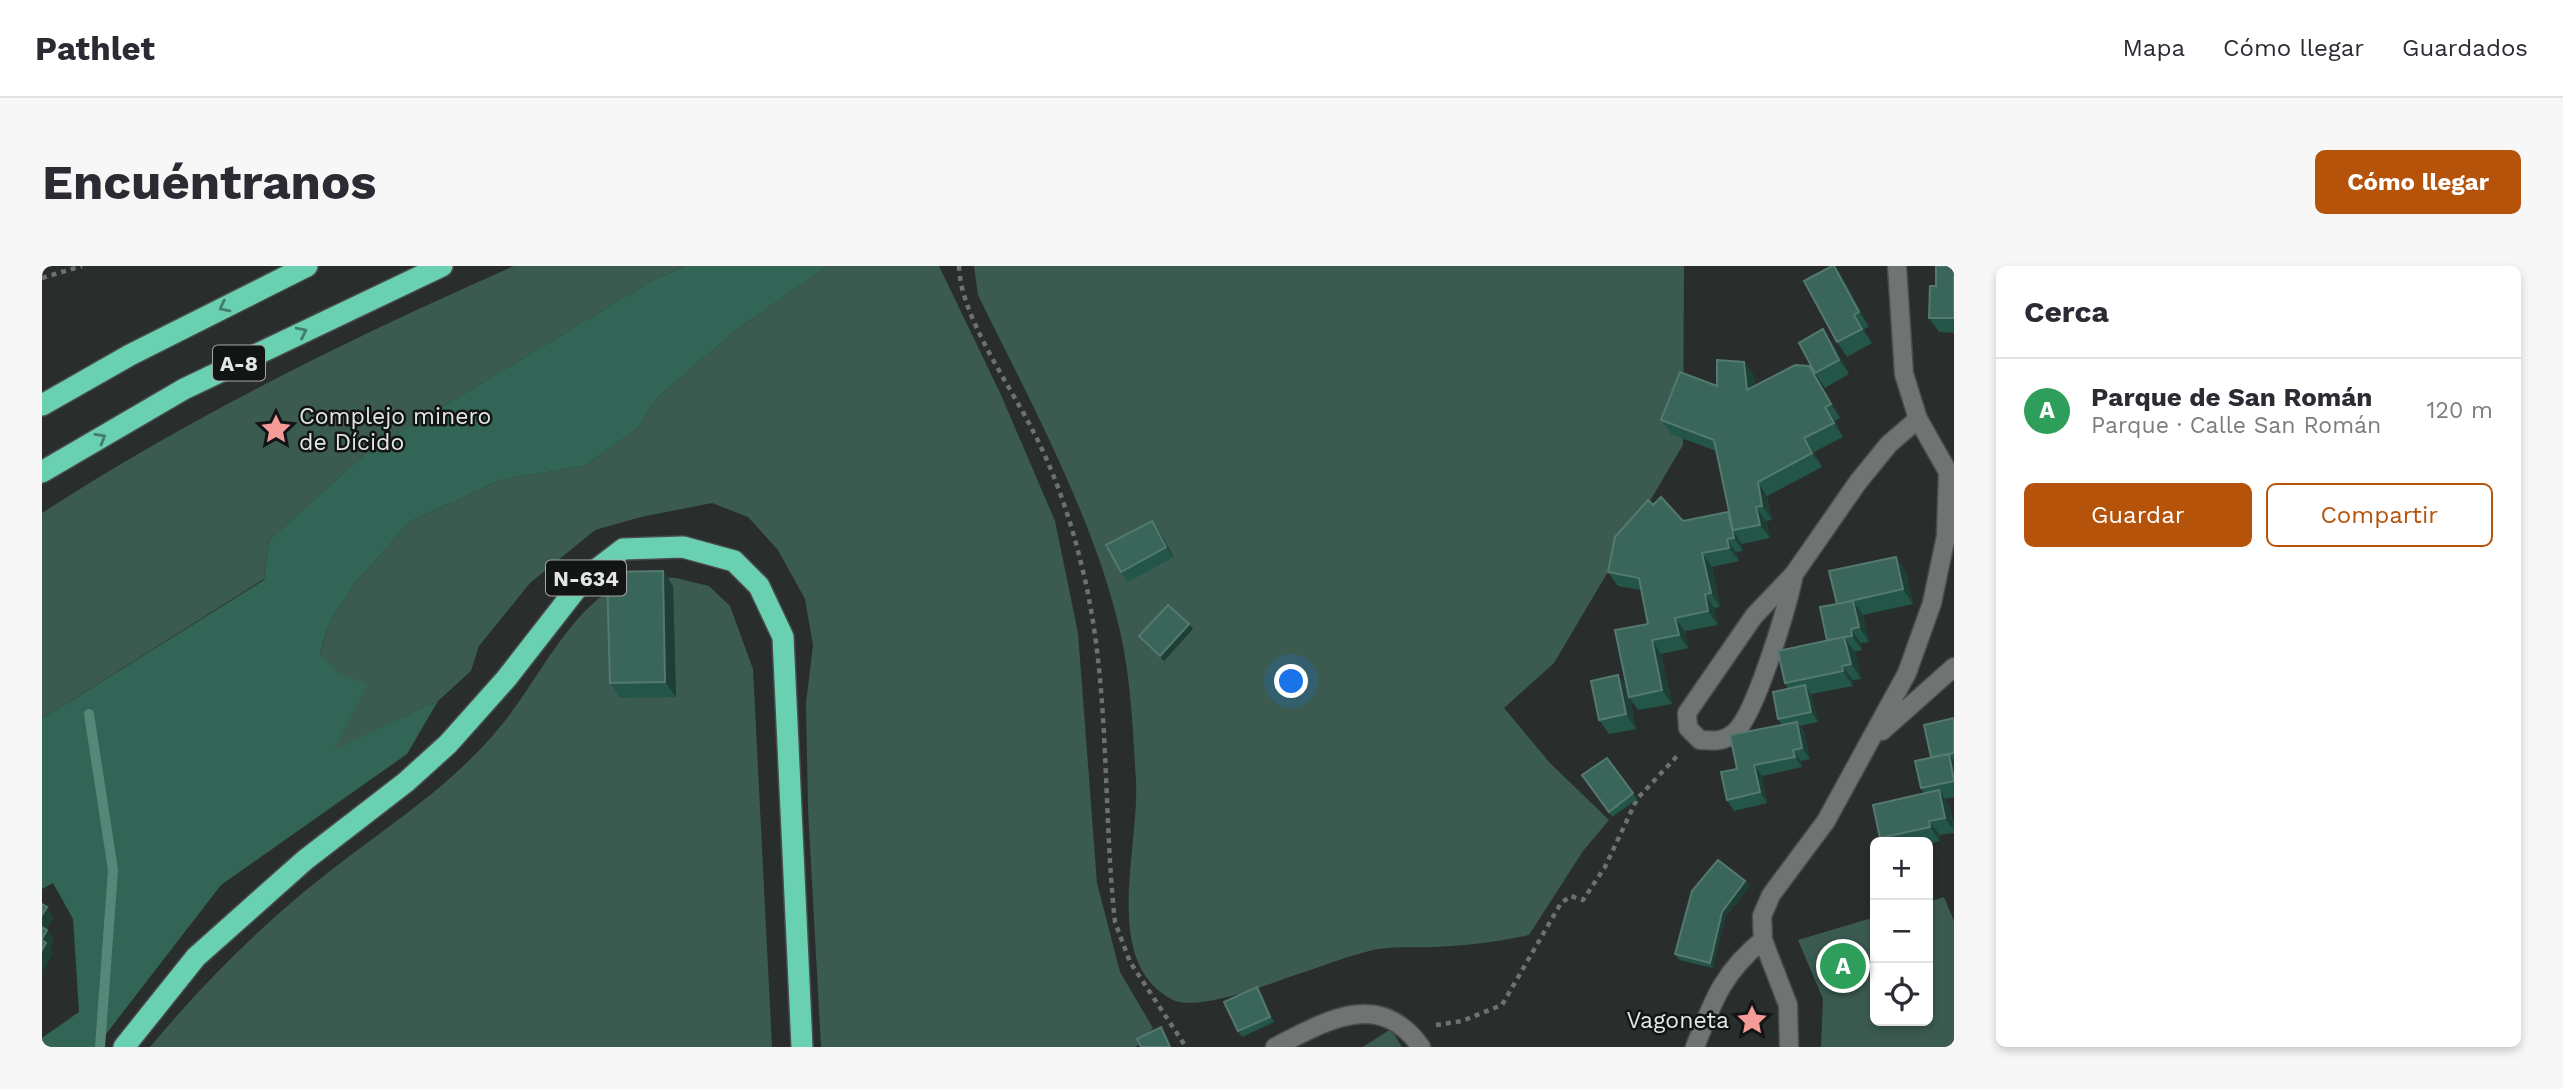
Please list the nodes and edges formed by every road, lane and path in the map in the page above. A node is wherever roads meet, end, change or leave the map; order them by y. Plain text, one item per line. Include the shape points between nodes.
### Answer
1 (82, 266) edge
2 (307, 266) edge
3 (442, 266) edge
4 (959, 266) edge
5 (1898, 266) edge
6 (42, 278) edge
7 (42, 405) edge
8 (1918, 419) junction
9 (42, 472) edge
10 (1794, 574) junction
11 (1954, 667) edge
12 (1871, 740) junction
13 (1679, 754) dead end
14 (1763, 940) junction
15 (1408, 1028) junction
16 (124, 1047) edge
17 (802, 1047) edge
18 (1186, 1047) edge
19 (1275, 1047) edge
20 (1421, 1047) edge
21 (1695, 1047) edge
22 (1789, 1047) edge

1 - 6 path
2 -> 7 highway, A-8
9 -> 3 highway, A-8 via 184,389
4 - 18 path via 968,309 1033,432 1062,497 1082,564 1096,635 1115,922 1129,962
5 - 8 street via 1904,373
8 - 10 street via 1889,444 1858,482
8 - 12 street via 1948,472 1946,536 1932,603 1907,673
10 - 10 street via 1754,616 1687,713 1688,728 1700,740 1721,741 1737,731 1787,609
11 - 12 street
12 - 14 street via 1826,821 1770,895 1762,916
13 - 15 path via 1637,799 1605,867 1583,900 1571,896 1561,903 1502,1005 1462,1021
14 - 21 street via 1738,960 1723,983
14 - 22 street via 1788,1005
15 - 19 street via 1382,1015 1364,1013 1332,1019
15 - 20 street
16 - 17 highway, N-634 via 196,957 305,860 448,744 584,579 623,549 682,547 734,561 759,586 783,637

